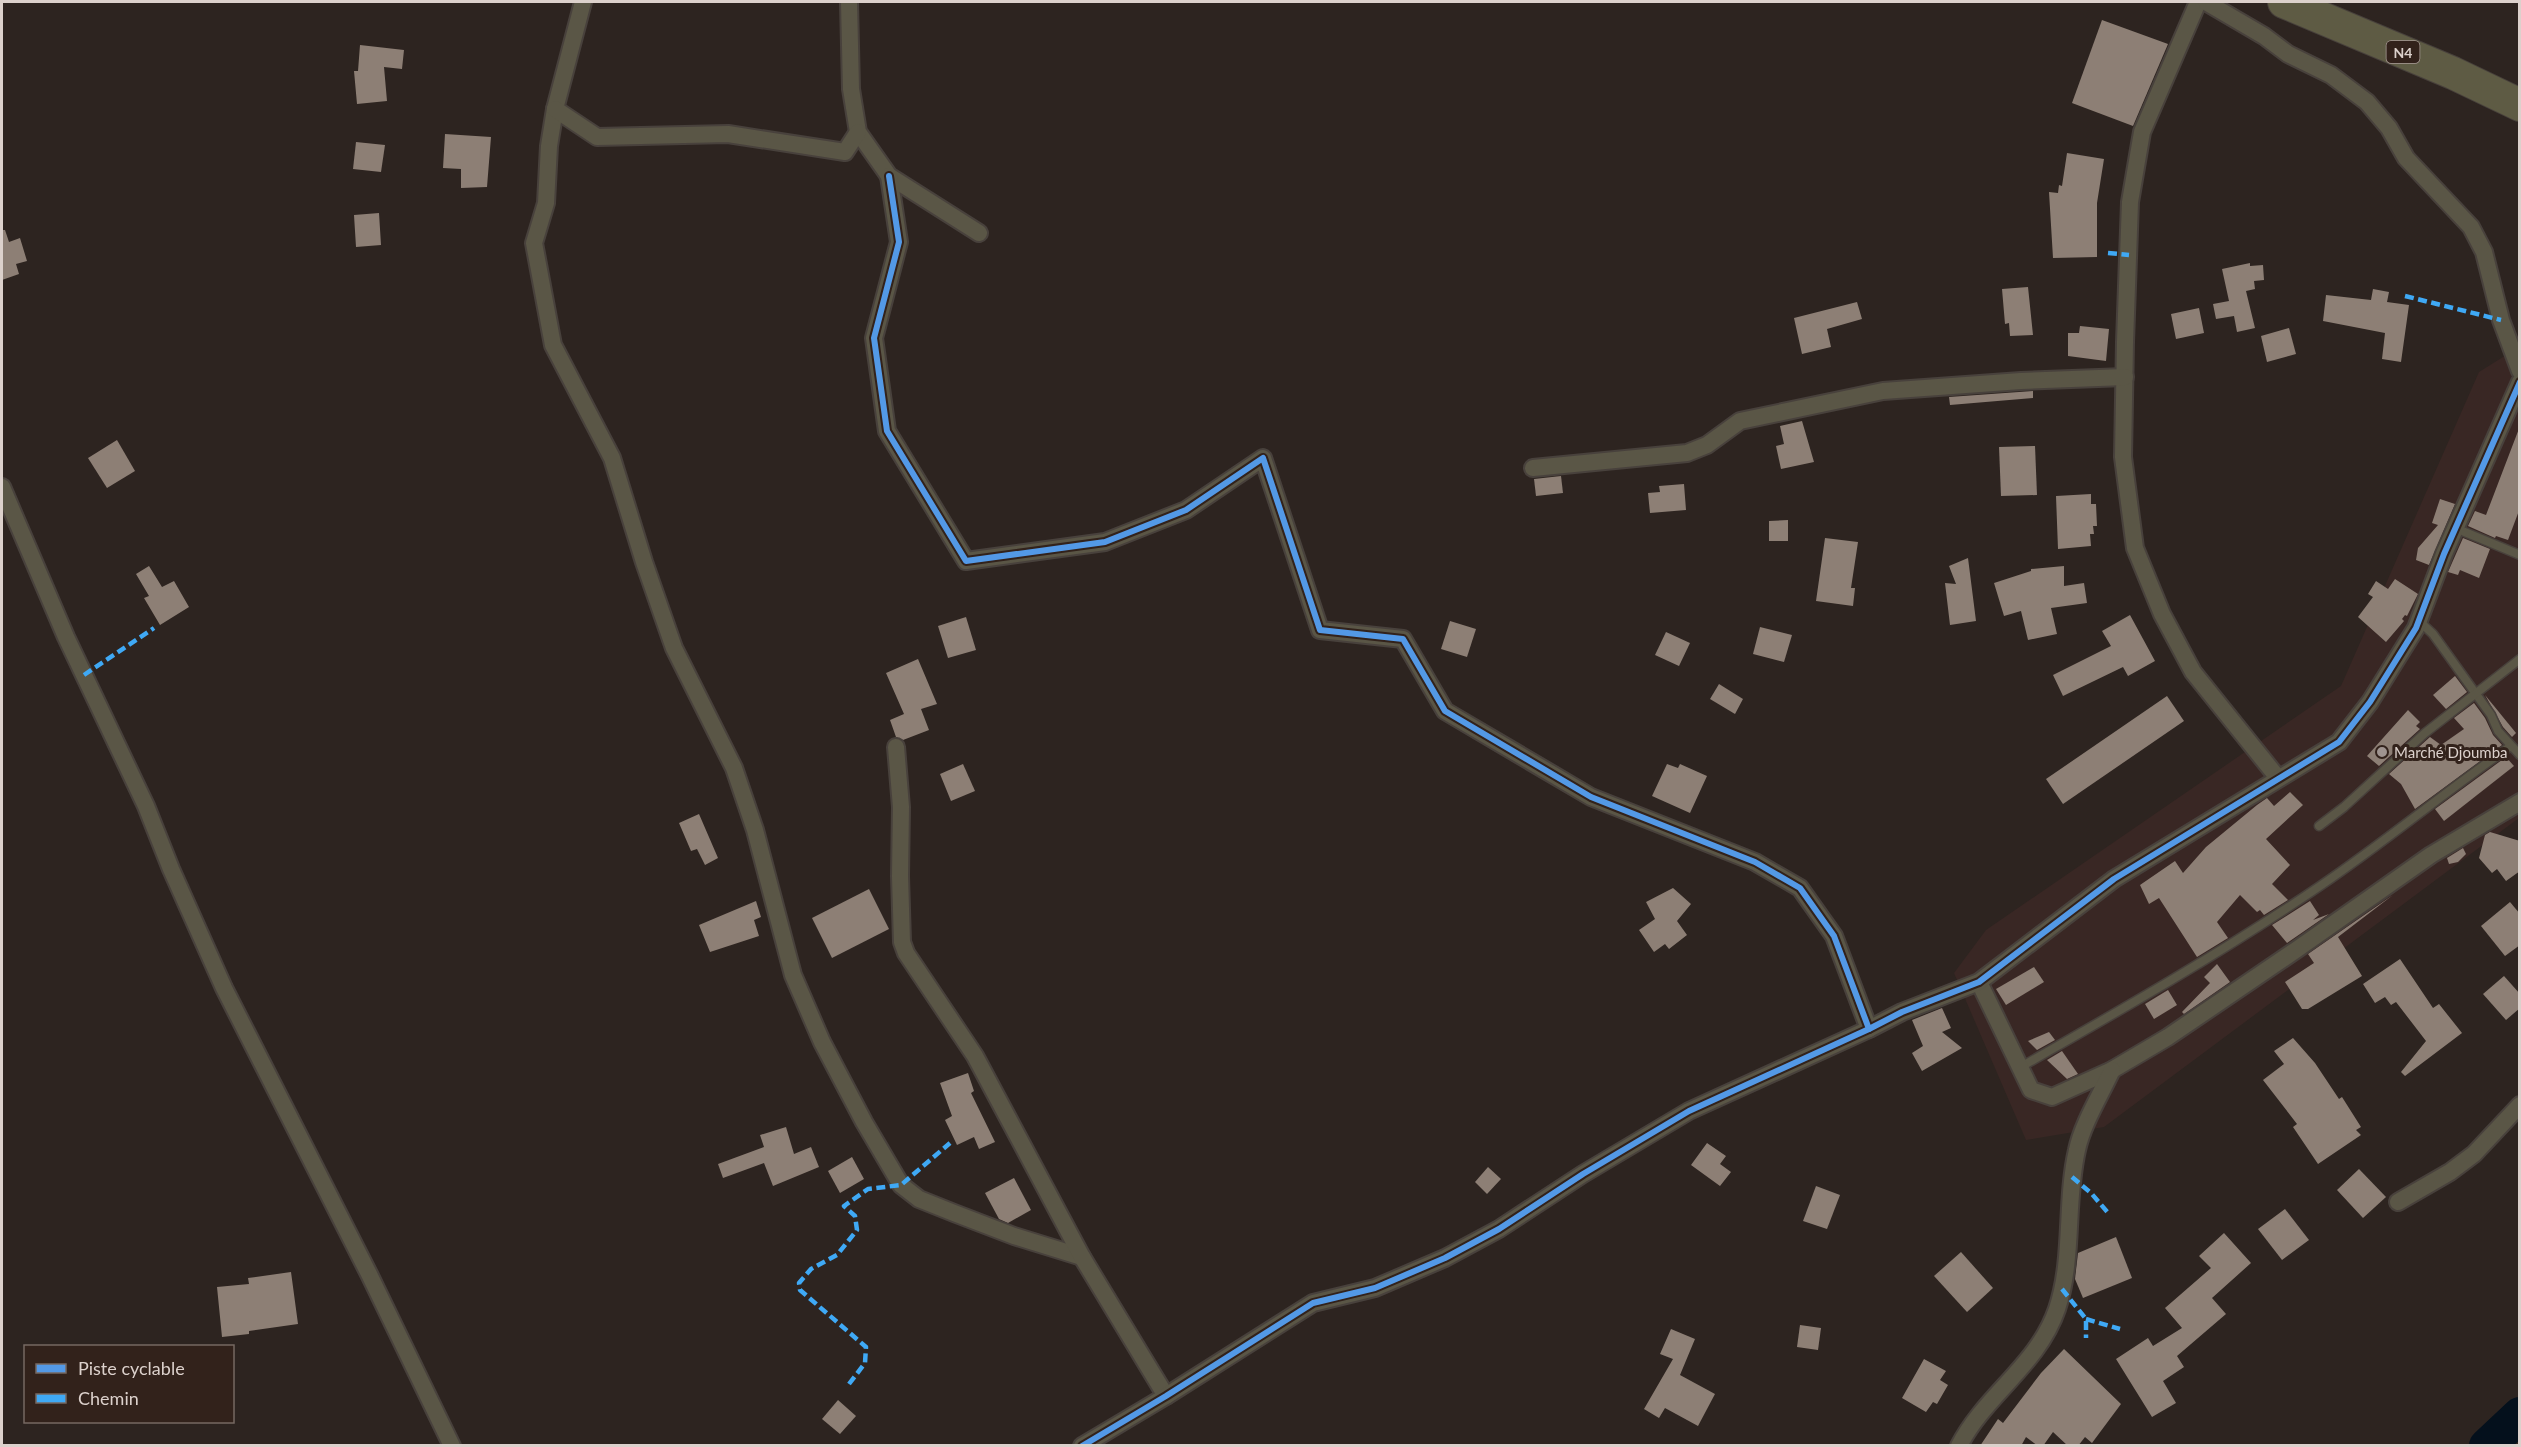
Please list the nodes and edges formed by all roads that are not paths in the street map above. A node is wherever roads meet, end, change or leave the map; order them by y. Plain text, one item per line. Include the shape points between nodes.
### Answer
1 (583, 2) edge
2 (849, 2) edge
3 (2198, 2) edge
4 (2206, 2) edge
5 (2284, 2) edge
6 (2520, 105) edge
7 (555, 109) junction
8 (858, 132) junction
9 (889, 176) junction
10 (979, 233) dead end
11 (2520, 371) edge
12 (2124, 377) junction
13 (2520, 382) edge
14 (1533, 468) dead end
15 (2, 487) edge
16 (2456, 528) junction
17 (2518, 551) edge
18 (2419, 621) junction
19 (2520, 659) edge
20 (2477, 694) junction
21 (2511, 746) junction
22 (896, 747) dead end
23 (2520, 754) edge
24 (2278, 778) junction
25 (2520, 802) edge
26 (2319, 826) dead end
27 (1979, 982) junction
28 (1869, 1029) junction
29 (2019, 1068) junction
30 (2112, 1071) junction
31 (2520, 1105) edge
32 (2398, 1202) dead end
33 (1082, 1257) junction
34 (1166, 1396) junction
35 (452, 1446) edge
36 (1082, 1446) edge
37 (1959, 1446) edge

1 - 7 street
2 - 8 street via 851,89
3 - 12 street via 2142,132 2130,202
4 - 11 street via 2288,54 2331,75 2367,102 2389,128 2406,158 2471,227 2484,252 2501,320
5 - 6 highway, N4
7 - 8 street via 597,137 728,134 845,152
7 - 33 street via 546,203 534,243 553,345 612,458 674,648 734,768 755,830 793,975 822,1042 901,1185 919,1199 945,1210
8 - 9 street
9 - 10 street
9 - 28 street via 899,242 874,338 887,431 966,561 1106,542 1186,510 1263,458 1320,630 1403,639 1444,711 1591,797 1755,862 1800,888 1833,936
12 - 14 street via 1883,392 1740,421 1707,445 1687,453
12 - 24 street via 2123,457 2135,548 2162,614 2193,672
13 - 16 street
15 - 35 street via 224,988
16 - 17 lane
16 - 18 street
18 - 20 lane
18 - 24 street via 2370,702 2339,742
19 - 20 lane
20 - 21 lane
20 - 26 lane via 2410,745
21 - 23 lane
21 - 29 lane via 2277,915
22 - 33 street via 901,807 902,942 906,953 975,1056
24 - 27 street via 2114,879
25 - 30 street via 2431,855 2296,951
27 - 28 street via 1931,999
27 - 29 street
28 - 34 street via 1689,1111 1445,1258 1375,1288 1313,1303
29 - 30 street via 2031,1090 2052,1096
30 - 37 street via 2077,1147 2062,1289 2056,1311 2040,1345 1977,1418
31 - 32 street via 2474,1154
33 - 34 street
34 - 36 street

